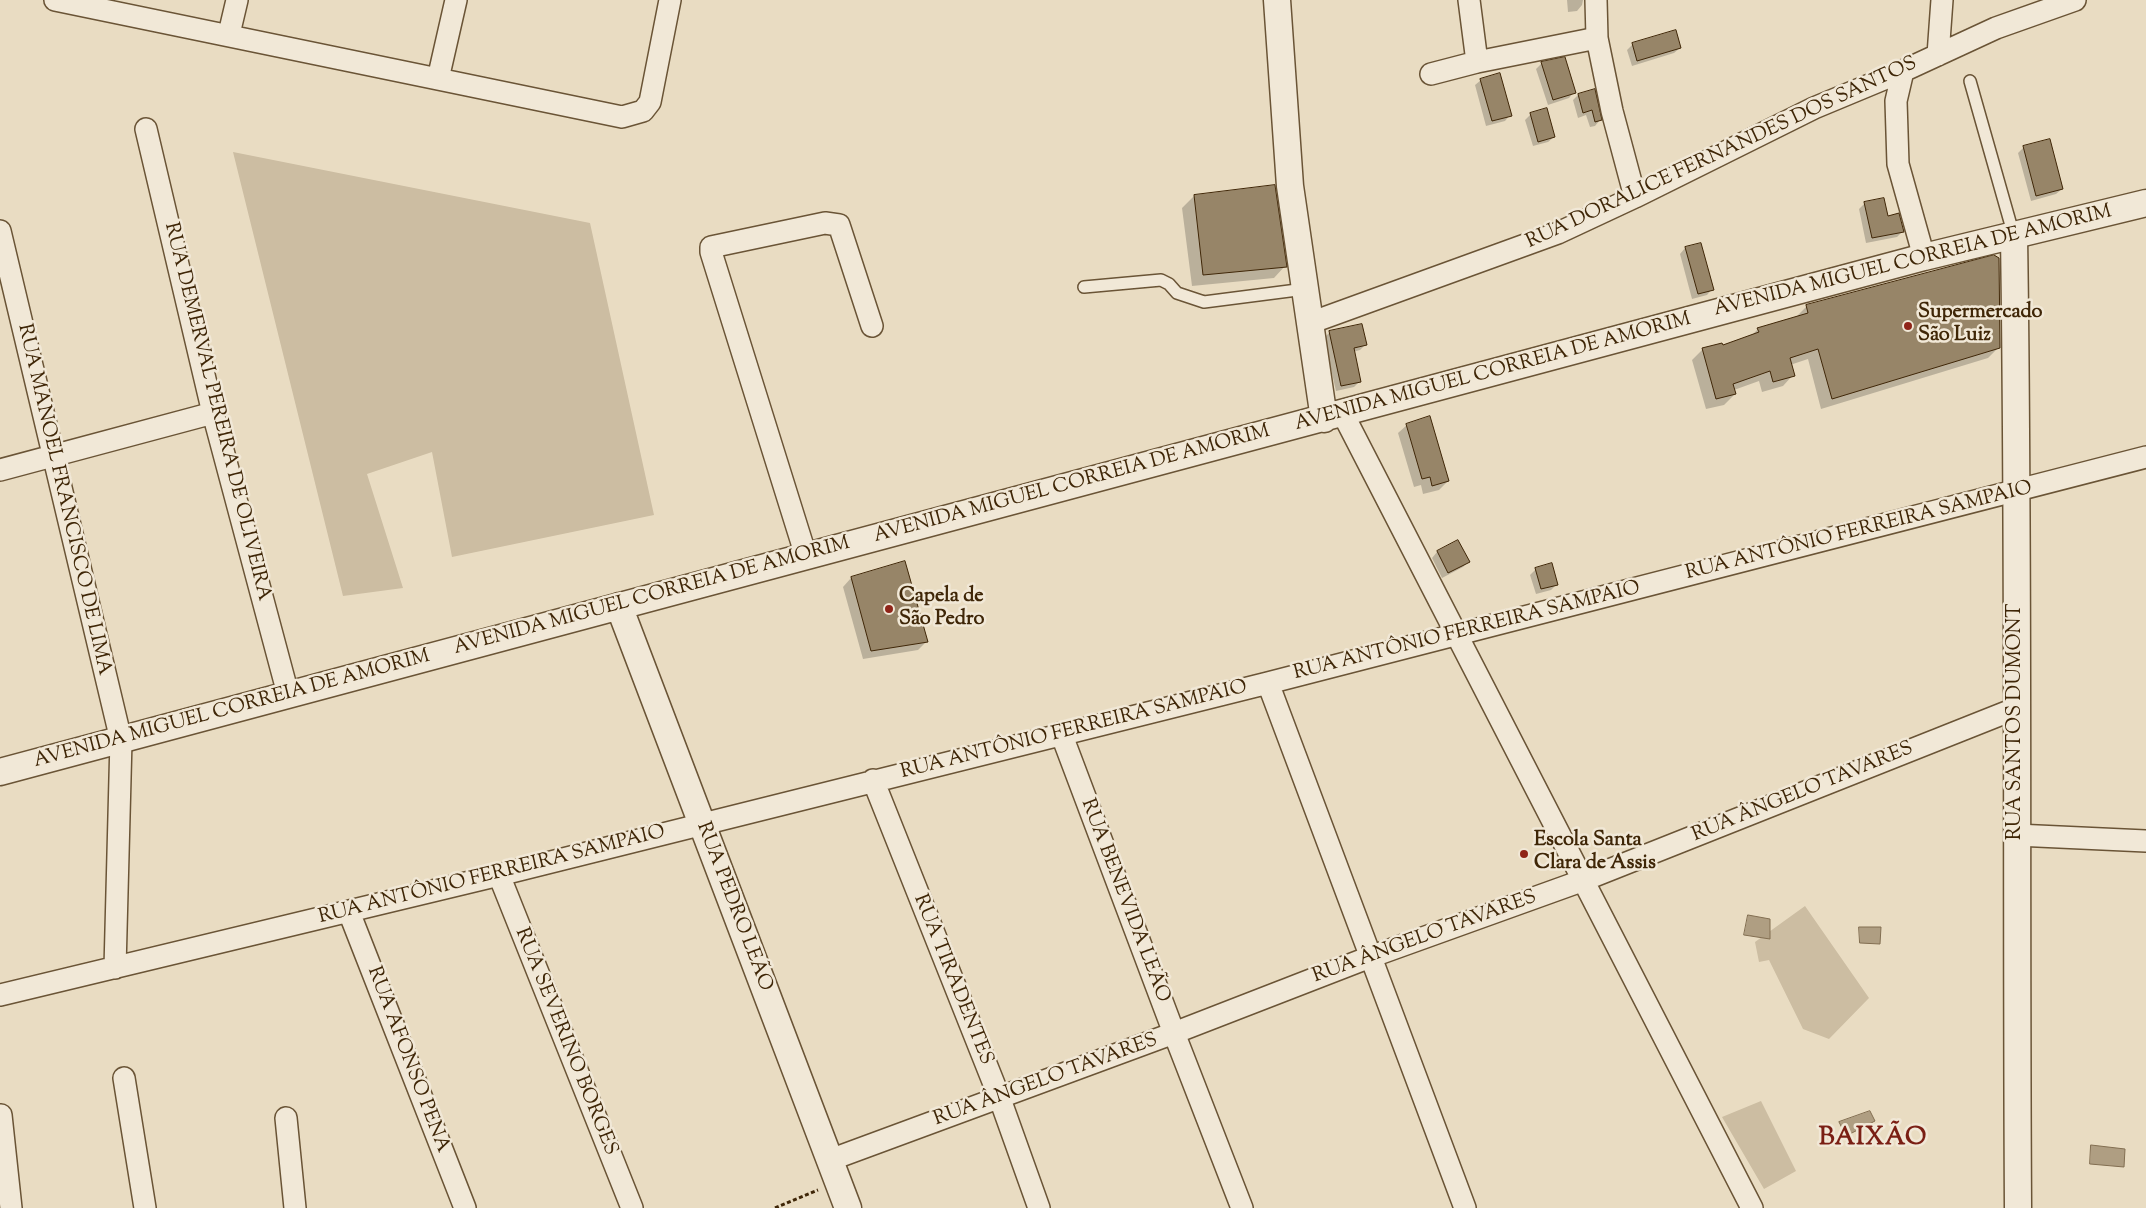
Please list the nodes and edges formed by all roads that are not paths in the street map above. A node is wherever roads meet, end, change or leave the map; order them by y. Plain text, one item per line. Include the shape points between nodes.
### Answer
1 (55, 0) edge
2 (237, 0) edge
3 (456, 0) edge
4 (670, 0) edge
5 (1277, 0) edge
6 (1469, 0) edge
7 (1596, 0) edge
8 (1942, 0) edge
9 (2075, 0) edge
10 (229, 34) junction
11 (1597, 38) junction
12 (1938, 55) junction
13 (1477, 62) junction
14 (1903, 71) junction
15 (1430, 74) dead end
16 (438, 79) junction
17 (1970, 81) dead end
18 (146, 129) dead end
19 (1635, 197) junction
20 (2146, 203) edge
21 (0, 231) edge
22 (2014, 236) junction
23 (1924, 257) junction
24 (1084, 287) dead end
25 (6, 288) edge
26 (1305, 289) junction
27 (1310, 323) junction
28 (872, 326) dead end
29 (213, 413) junction
30 (1333, 416) junction
31 (52, 457) junction
32 (2146, 457) edge
33 (0, 470) edge
34 (2018, 492) junction
35 (806, 556) junction
36 (618, 606) junction
37 (1457, 635) junction
38 (1268, 682) junction
39 (288, 694) junction
40 (2017, 708) junction
41 (1061, 733) junction
42 (121, 740) junction
43 (0, 772) edge
44 (873, 780) junction
45 (701, 824) junction
46 (2016, 835) junction
47 (2146, 841) edge
48 (498, 875) junction
49 (1584, 880) junction
50 (348, 912) junction
51 (1370, 957) junction
52 (115, 968) junction
53 (0, 995) edge
54 (1174, 1034) junction
55 (124, 1078) dead end
56 (1000, 1099) junction
57 (1, 1115) edge
58 (286, 1118) dead end
59 (834, 1171) junction
60 (11, 1208) edge
61 (145, 1208) edge
62 (295, 1208) edge
63 (465, 1208) edge
64 (632, 1208) edge
65 (848, 1208) edge
66 (1039, 1208) edge
67 (1242, 1208) edge
68 (1465, 1208) edge
69 (1752, 1208) edge
70 (2018, 1208) edge

1 - 10 street
2 - 10 street
3 - 16 street
4 - 16 street via 650,102 643,111 622,117
5 - 26 street via 1290,186
6 - 13 street
7 - 11 street
8 - 12 street
9 - 12 street, RUA DORALICE FERNANDES DOS SANTOS via 1996,28
10 - 16 street
11 - 13 street
11 - 19 street
12 - 14 street, RUA DORALICE FERNANDES DOS SANTOS
13 - 15 street
14 - 19 street, RUA DORALICE FERNANDES DOS SANTOS via 1814,108
14 - 23 street via 1896,101 1898,164
17 - 22 lane
18 - 29 street, RUA DEMERVAL PEREIRA DE OLIVEIRA
19 - 27 street, RUA DORALICE FERNANDES DOS SANTOS via 1558,233
20 - 22 street, AVENIDA MIGUEL CORREIA DE AMORIM
21 - 25 street, RUA MANOEL FRANCISCO DE LIMA
22 - 23 street, AVENIDA MIGUEL CORREIA DE AMORIM
22 - 34 street, RUA SANTOS DUMONT
23 - 30 street, AVENIDA MIGUEL CORREIA DE AMORIM
24 - 26 lane via 1161,280 1177,293 1204,302
25 - 31 street, RUA MANOEL FRANCISCO DE LIMA
26 - 27 street
27 - 30 street
28 - 35 street via 839,225 825,223 711,247
29 - 31 street
29 - 39 street, RUA DEMERVAL PEREIRA DE OLIVEIRA
30 - 35 street, AVENIDA MIGUEL CORREIA DE AMORIM
30 - 37 street
31 - 33 street
31 - 42 street, RUA MANOEL FRANCISCO DE LIMA
32 - 34 street, RUA ANTÔNIO FERREIRA SAMPAIO
34 - 37 street, RUA ANTÔNIO FERREIRA SAMPAIO
34 - 40 street, RUA SANTOS DUMONT
35 - 36 street, AVENIDA MIGUEL CORREIA DE AMORIM
36 - 39 street, AVENIDA MIGUEL CORREIA DE AMORIM
36 - 45 street, RUA PEDRO LEÃO
37 - 38 street, RUA ANTÔNIO FERREIRA SAMPAIO
37 - 49 street
38 - 41 street, RUA ANTÔNIO FERREIRA SAMPAIO
38 - 51 street
39 - 42 street, AVENIDA MIGUEL CORREIA DE AMORIM
40 - 46 street, RUA SANTOS DUMONT
40 - 49 street, RUA ÂNGELO TAVARES
41 - 44 street, RUA ANTÔNIO FERREIRA SAMPAIO
41 - 54 street, RUA BENEVIDA LEÃO
42 - 43 street, AVENIDA MIGUEL CORREIA DE AMORIM
42 - 52 street, RUA MANOEL FRANCISCO DE LIMA
44 - 45 street, RUA ANTÔNIO FERREIRA SAMPAIO
44 - 56 street, RUA TIRADENTES
45 - 48 street, RUA ANTÔNIO FERREIRA SAMPAIO
45 - 59 street, RUA PEDRO LEÃO
46 - 47 street
46 - 70 street, RUA SANTOS DUMONT
48 - 50 street, RUA ANTÔNIO FERREIRA SAMPAIO
48 - 64 street, RUA SEVERINO BORGES
49 - 51 street, RUA ÂNGELO TAVARES
49 - 69 street
50 - 52 street, RUA ANTÔNIO FERREIRA SAMPAIO
50 - 63 street, RUA AFONSO PENA
51 - 54 street, RUA ÂNGELO TAVARES
51 - 68 street
52 - 53 street, RUA ANTÔNIO FERREIRA SAMPAIO
54 - 56 street, RUA ÂNGELO TAVARES
54 - 67 street, RUA BENEVIDA LEÃO
55 - 61 street
56 - 59 street, RUA ÂNGELO TAVARES
56 - 66 street, RUA TIRADENTES
57 - 60 street
58 - 62 street
59 - 65 street, RUA PEDRO LEÃO

